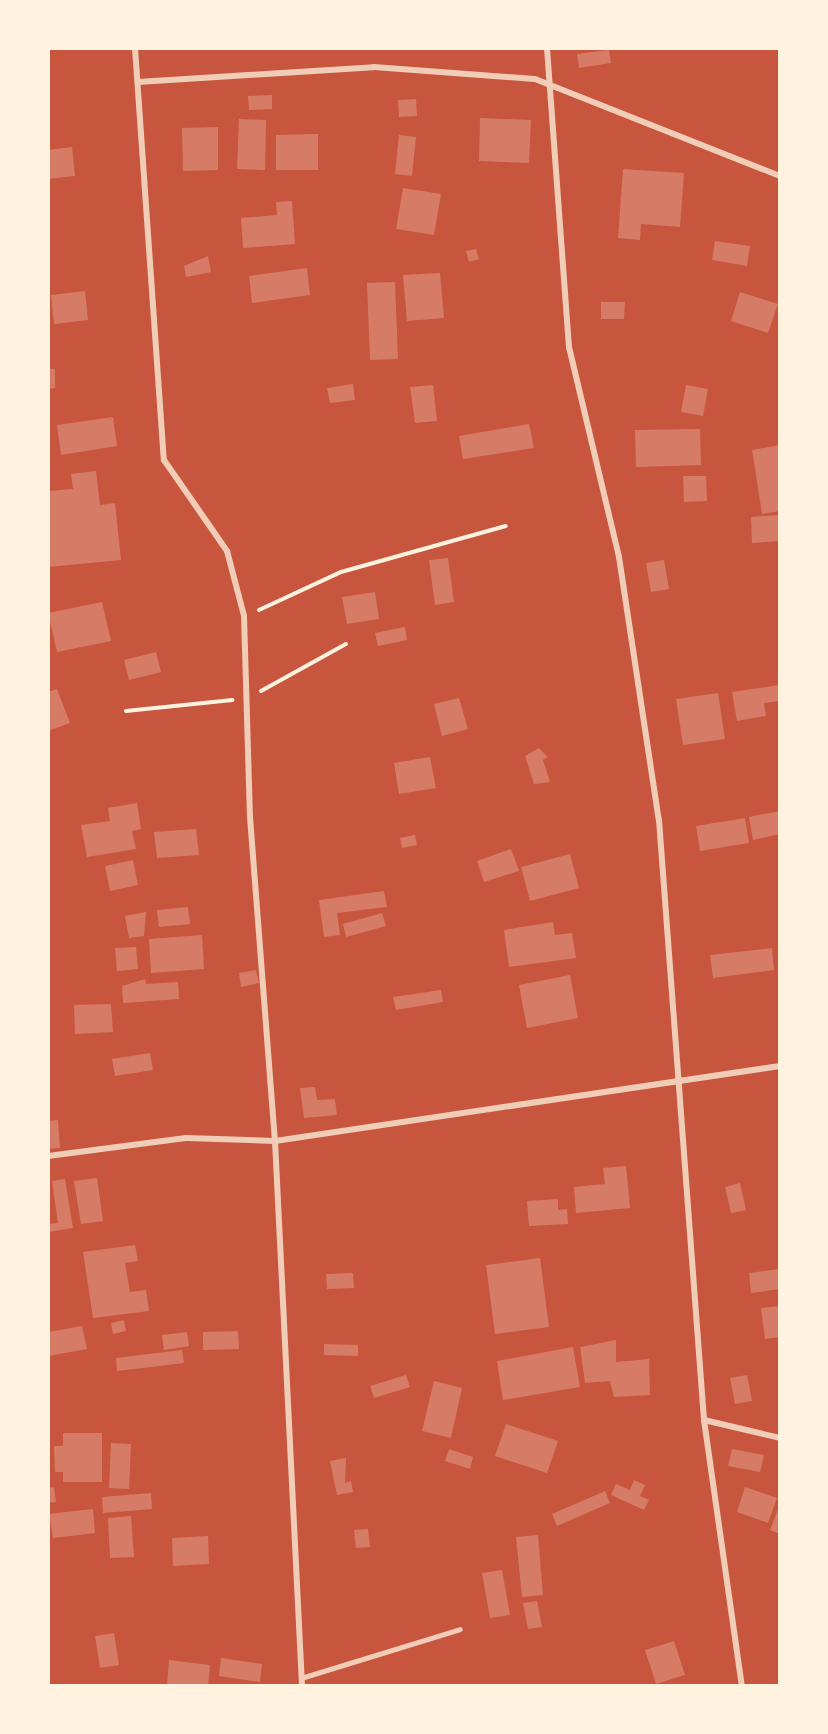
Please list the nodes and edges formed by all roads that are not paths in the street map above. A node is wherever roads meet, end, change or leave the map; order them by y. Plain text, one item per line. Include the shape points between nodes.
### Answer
1 (135, 48) edge
2 (547, 48) edge
3 (138, 82) junction
4 (550, 82) junction
5 (780, 176) edge
6 (780, 1066) edge
7 (676, 1080) junction
8 (275, 1141) junction
9 (48, 1156) edge
10 (704, 1420) junction
11 (780, 1438) edge
12 (460, 1629) dead end
13 (301, 1678) junction
14 (302, 1686) edge
15 (742, 1686) edge

1 - 3 street
2 - 4 street
3 - 4 street via 374,67 489,73
3 - 8 street via 164,460 227,551 244,616
4 - 5 street
4 - 7 street via 569,347 619,557 659,820
6 - 7 street
7 - 8 street
7 - 10 street
8 - 9 street via 186,1138
8 - 13 street
10 - 11 street
10 - 15 street
12 - 13 lane
13 - 14 street

